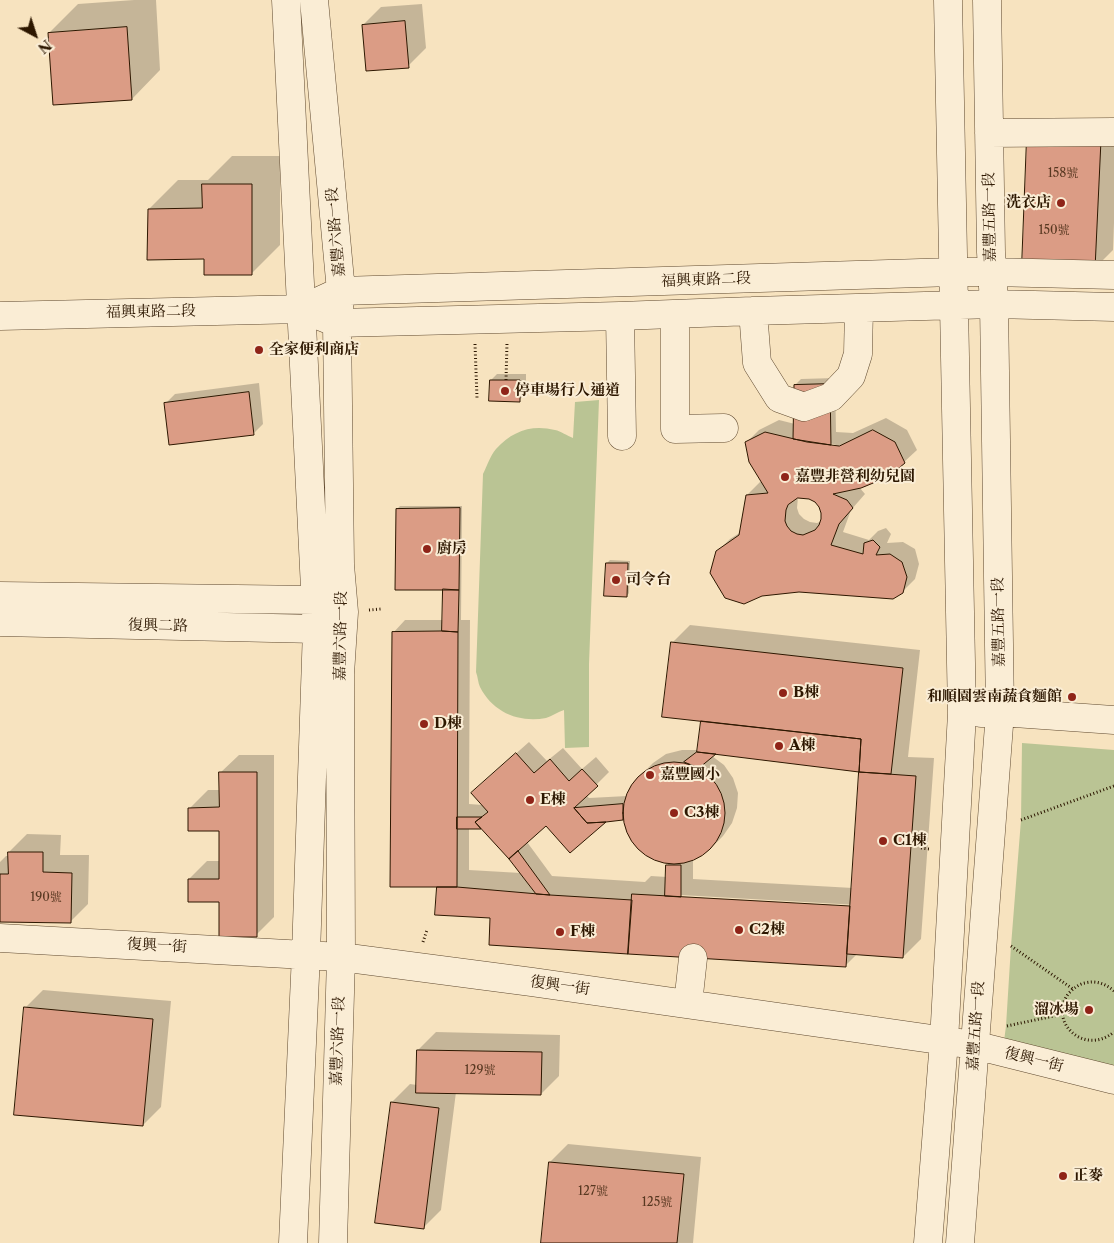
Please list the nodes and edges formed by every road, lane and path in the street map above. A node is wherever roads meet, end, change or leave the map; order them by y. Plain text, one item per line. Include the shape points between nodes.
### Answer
1 (286, 0) edge
2 (314, 0) edge
3 (948, 0) edge
4 (987, 0) edge
5 (1114, 132) edge
6 (988, 133) junction
7 (953, 272) junction
8 (992, 272) junction
9 (1114, 275) edge
10 (342, 291) junction
11 (994, 304) junction
12 (954, 305) junction
13 (1114, 307) edge
14 (859, 308) junction
15 (302, 309) junction
16 (753, 311) junction
17 (675, 314) junction
18 (0, 316) edge
19 (620, 316) junction
20 (337, 323) junction
21 (474, 338) dead end
22 (507, 338) dead end
23 (506, 380) dead end
24 (477, 398) dead end
25 (724, 428) dead end
26 (622, 436) dead end
27 (0, 596) edge
28 (315, 600) junction
29 (0, 622) edge
30 (316, 630) junction
31 (1000, 712) junction
32 (962, 713) junction
33 (1114, 720) edge
34 (1114, 786) edge
35 (1021, 820) dead end
36 (0, 938) edge
37 (1011, 946) dead end
38 (306, 954) junction
39 (341, 957) junction
40 (693, 958) dead end
41 (1073, 989) junction
42 (1114, 991) edge
43 (688, 1004) junction
44 (1063, 1014) junction
45 (1006, 1026) dead end
46 (1114, 1032) edge
47 (944, 1041) junction
48 (974, 1046) junction
49 (1114, 1080) edge
50 (293, 1243) edge
51 (332, 1243) edge
52 (928, 1243) edge
53 (960, 1243) edge

1 - 15 street, 嘉豐六路一段
2 - 10 street, 嘉豐六路一段
3 - 7 street, 嘉豐五路一段
4 - 6 street, 嘉豐五路一段
5 - 6 street
6 - 8 street, 嘉豐五路一段
7 - 8 street, 福興東路二段
7 - 10 street, 福興東路二段
7 - 12 street, 嘉豐五路一段
8 - 9 street, 福興東路二段
8 - 11 street, 嘉豐五路一段
10 - 15 street, 福興東路二段
10 - 20 street, 嘉豐六路一段
11 - 12 street, 福興東路二段
11 - 13 street, 福興東路二段
11 - 31 street, 嘉豐五路一段
12 - 14 street, 福興東路二段
12 - 32 street, 嘉豐五路一段
14 - 16 street, 福興東路二段
14 - 16 street via 858,354 851,376 832,397 804,407 778,398 757,363
15 - 18 street, 福興東路二段
15 - 20 street, 福興東路二段
15 - 28 street, 嘉豐六路一段
16 - 17 street, 福興東路二段
17 - 19 street, 福興東路二段
17 - 25 street via 675,428
19 - 20 street, 福興東路二段
19 - 26 street
20 - 39 street, 嘉豐六路一段 via 340,565 344,612 340,674
21 - 24 path
22 - 23 path
27 - 28 street, 復興二路
28 - 30 street, 嘉豐六路一段
29 - 30 street, 復興二路
30 - 38 street, 嘉豐六路一段
31 - 32 street
31 - 33 street
31 - 48 street, 嘉豐五路一段
32 - 47 street, 嘉豐五路一段
34 - 35 path
36 - 38 street, 復興一街
37 - 41 path
38 - 39 street, 復興一街
38 - 50 street, 嘉豐六路一段
39 - 43 street, 復興一街
39 - 51 street, 嘉豐六路一段
40 - 43 street
41 - 42 path via 1081,984 1100,982
41 - 44 path via 1063,1005
43 - 47 street, 復興一街
44 - 45 path
44 - 46 path via 1071,1032 1079,1038 1098,1040
47 - 48 street, 復興一街
47 - 52 street, 嘉豐五路一段
48 - 49 street, 復興一街
48 - 53 street, 嘉豐五路一段

